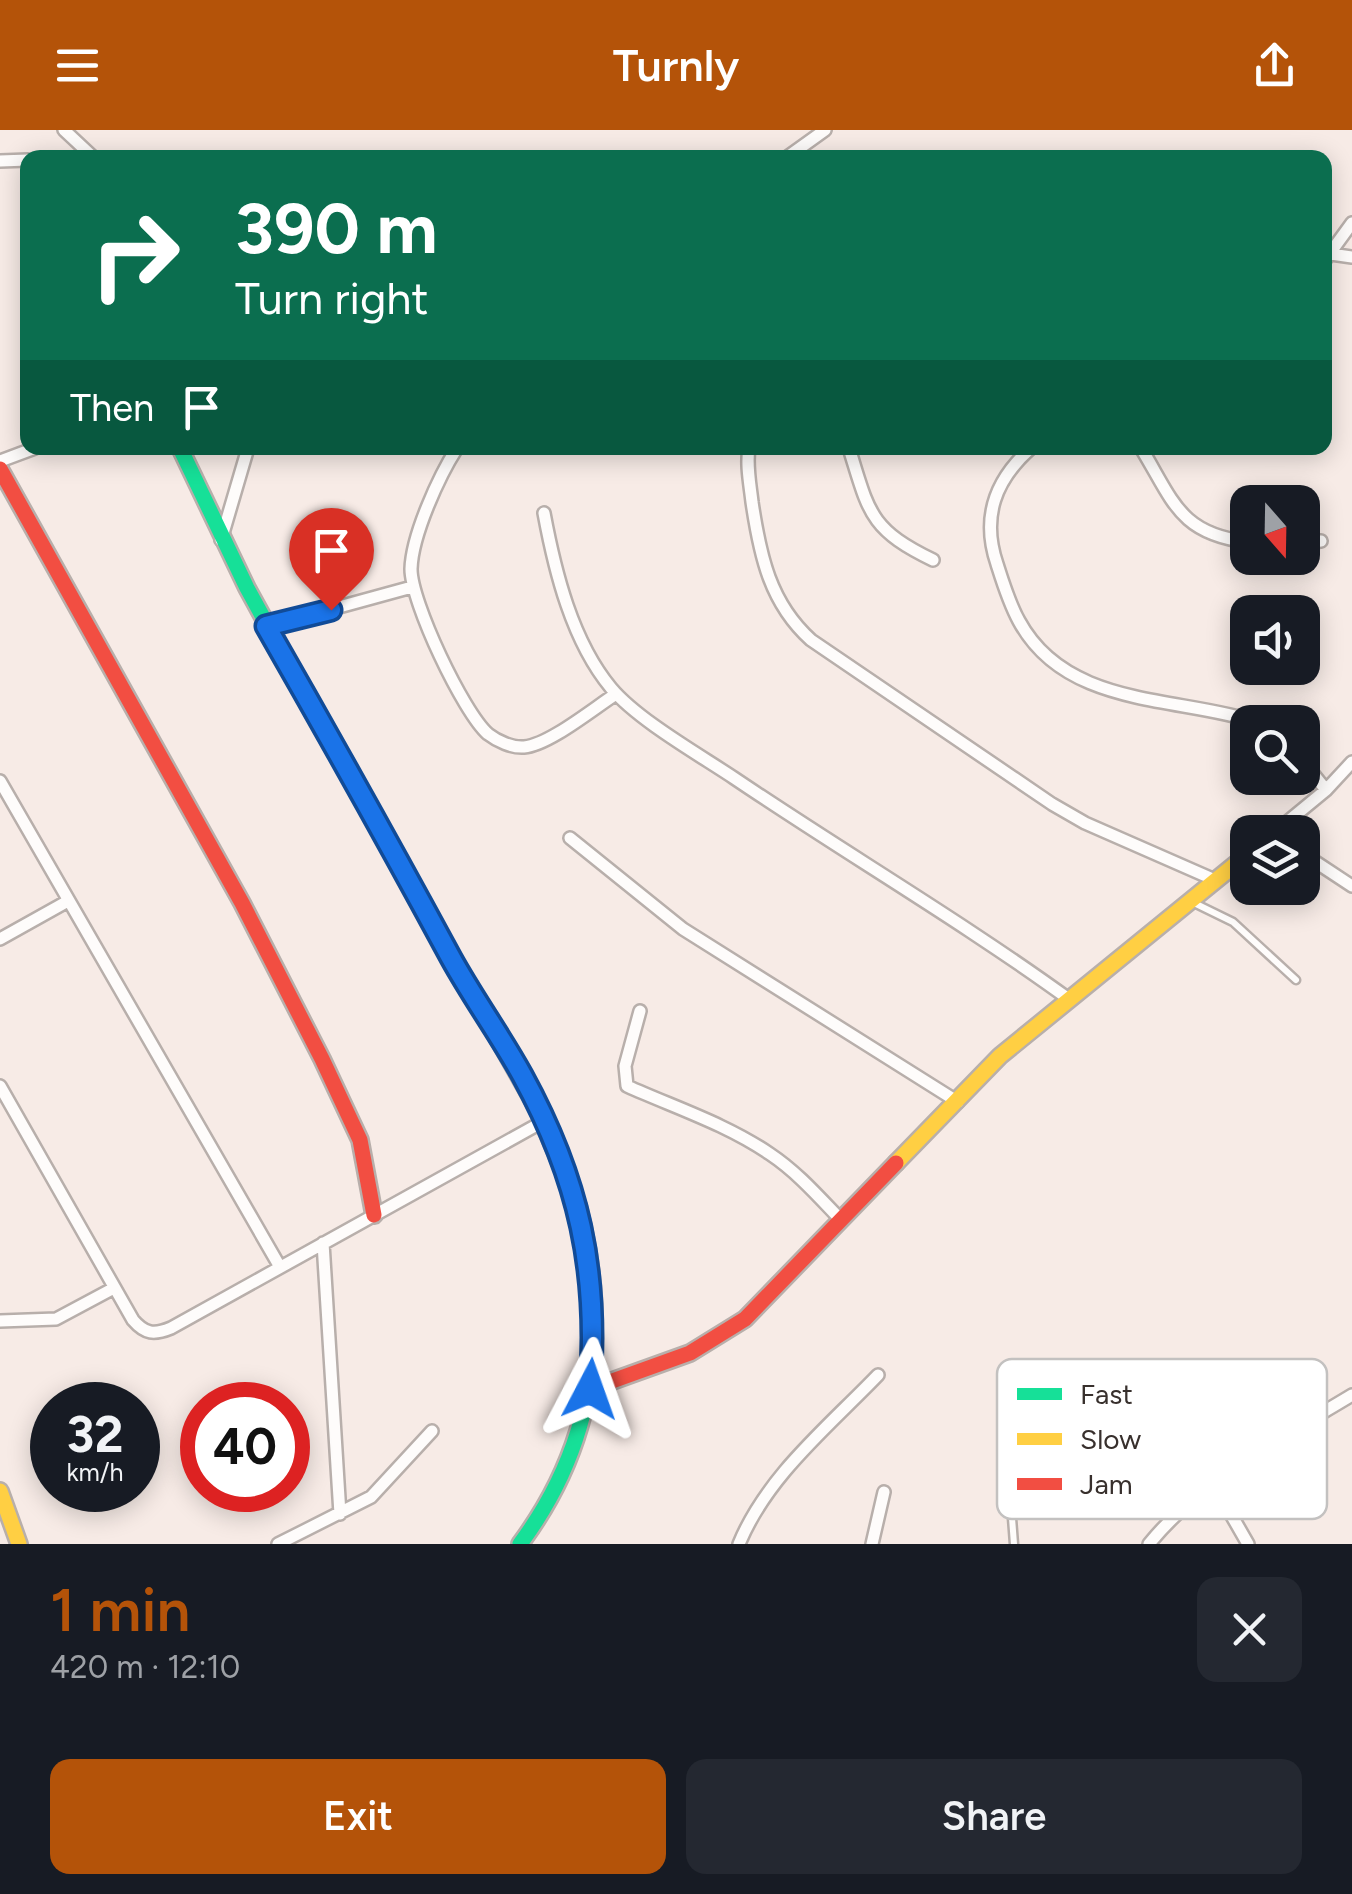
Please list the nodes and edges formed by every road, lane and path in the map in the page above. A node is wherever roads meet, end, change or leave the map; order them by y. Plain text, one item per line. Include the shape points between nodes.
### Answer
1 (64, 130) edge
2 (826, 130) edge
3 (85, 150) edge
4 (797, 150) edge
5 (1352, 223) edge
6 (1332, 251) edge
7 (183, 455) edge
8 (246, 455) edge
9 (454, 455) edge
10 (749, 455) edge
11 (851, 455) edge
12 (1025, 455) edge
13 (1145, 455) edge
14 (0, 469) edge
15 (544, 512) dead end
16 (221, 540) junction
17 (1230, 540) edge
18 (933, 560) dead end
19 (412, 587) junction
20 (266, 626) junction
21 (616, 694) junction
22 (1230, 715) edge
23 (1352, 762) edge
24 (0, 780) edge
25 (1320, 782) edge
26 (1326, 790) junction
27 (1297, 815) edge
28 (570, 838) dead end
29 (1320, 865) edge
30 (1230, 868) edge
31 (1215, 880) junction
32 (1352, 886) edge
33 (68, 901) junction
34 (1188, 901) junction
35 (0, 939) edge
36 (1296, 980) dead end
37 (1070, 1000) junction
38 (640, 1011) dead end
39 (0, 1086) edge
40 (958, 1102) junction
41 (544, 1121) junction
42 (374, 1215) junction
43 (840, 1219) junction
44 (323, 1244) junction
45 (280, 1267) junction
46 (114, 1288) junction
47 (0, 1322) edge
48 (878, 1375) dead end
49 (590, 1389) junction
50 (1352, 1395) edge
51 (1327, 1411) edge
52 (432, 1431) dead end
53 (0, 1491) edge
54 (884, 1492) dead end
55 (340, 1514) junction
56 (1012, 1519) edge
57 (1171, 1519) edge
58 (1233, 1519) edge
59 (19, 1544) edge
60 (278, 1544) edge
61 (520, 1544) edge
62 (739, 1544) edge
63 (872, 1544) edge
64 (1014, 1544) edge
65 (1149, 1544) edge
66 (1248, 1544) edge

1 - 3 street
2 - 4 street
5 - 6 street
7 - 16 street
8 - 16 street
9 - 19 street via 416,542
10 - 31 street via 757,538 768,578 792,623 1052,804
11 - 18 street via 878,524
12 - 22 street via 1009,472 989,526 1006,592 1034,643 1068,672 1125,696
13 - 17 street via 1188,522
14 - 42 street via 322,1059 360,1140
15 - 21 street via 561,587
16 - 20 street
19 - 20 street
19 - 21 street via 469,708 502,743 525,748 545,740
20 - 41 street
21 - 37 street
23 - 26 street
24 - 33 street
25 - 26 street
26 - 27 street
28 - 40 street via 683,929
29 - 32 street
30 - 31 street
31 - 34 street
33 - 35 street
33 - 45 street
34 - 36 lane via 1233,922
34 - 37 street
37 - 40 street via 1000,1056
38 - 43 street via 625,1066 627,1086 752,1143
39 - 46 street
40 - 43 street
41 - 42 street
41 - 49 street via 586,1242
42 - 44 street
43 - 49 street via 726,1334 684,1358
44 - 45 street
44 - 55 street
45 - 46 street via 154,1333 139,1328
46 - 47 street via 56,1319
48 - 62 street via 775,1482
49 - 61 street via 568,1469
50 - 51 street
52 - 55 street via 371,1497
53 - 59 street
54 - 63 street
55 - 60 street
56 - 64 lane
57 - 65 street
58 - 66 street

